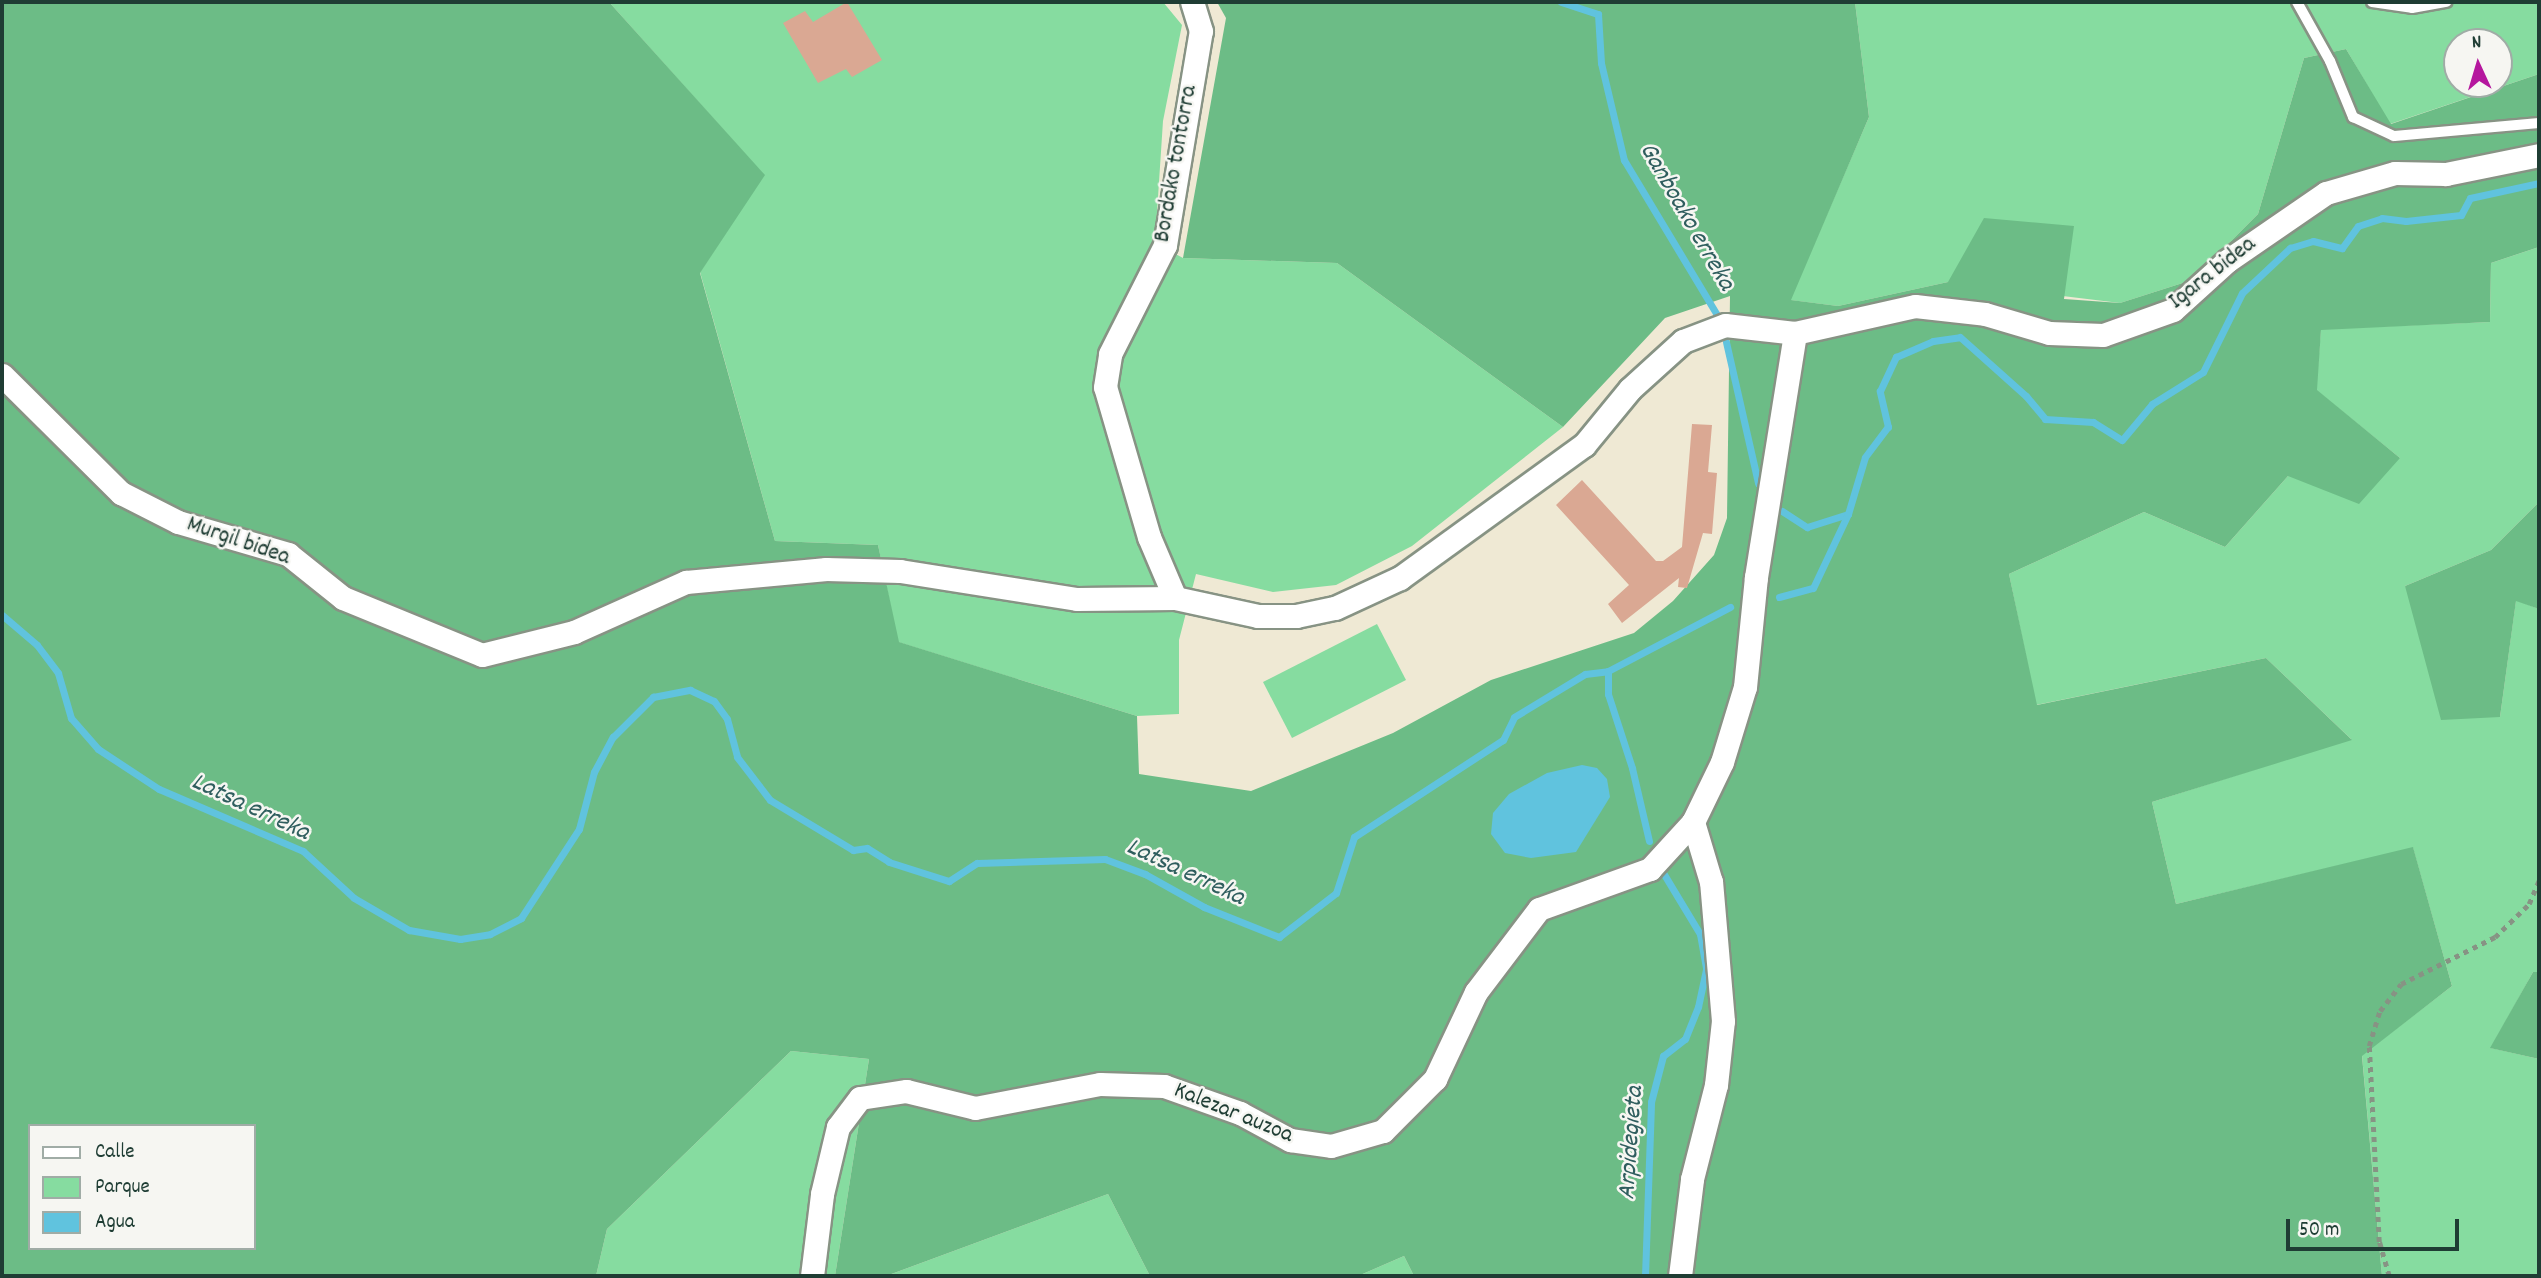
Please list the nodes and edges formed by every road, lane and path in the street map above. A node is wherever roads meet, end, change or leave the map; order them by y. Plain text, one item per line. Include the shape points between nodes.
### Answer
1 (1192, 2) edge
2 (2297, 2) edge
3 (2372, 2) edge
4 (2446, 2) edge
5 (2539, 123) edge
6 (2539, 155) edge
7 (1795, 333) junction
8 (2, 376) edge
9 (1175, 598) junction
10 (1693, 822) junction
11 (2539, 881) edge
12 (812, 1276) edge
13 (1680, 1276) edge
14 (2389, 1276) edge

1 - 9 street, Bordako tontorra via 1201,31 1165,245 1110,354 1105,387 1149,537
2 - 5 lane via 2330,61 2353,117 2394,135
3 - 4 lane via 2412,9
6 - 7 street, Igara bidea via 2446,174 2395,173 2326,193 2227,261 2173,310 2103,335 2049,333 1986,314 1914,306
7 - 9 street, Igara bidea via 1725,325 1683,341 1630,389 1584,445 1400,578 1335,608 1296,616 1258,616
7 - 10 street, Kalezar auzoa via 1756,577 1745,687 1722,762
8 - 9 street, Murgil bidea via 121,494 178,522 288,554 343,597 482,655 574,632 686,582 826,569 900,571 1077,599
10 - 12 street, Kalezar auzoa via 1650,869 1539,909 1476,992 1435,1079 1383,1131 1331,1146 1290,1140 1240,1113 1164,1086 1100,1084 975,1108 906,1091 860,1098 838,1127 822,1194
10 - 13 street via 1711,882 1723,1021 1716,1085 1692,1179
11 - 14 path via 2529,904 2495,937 2401,984 2380,1010 2369,1046 2379,1242

